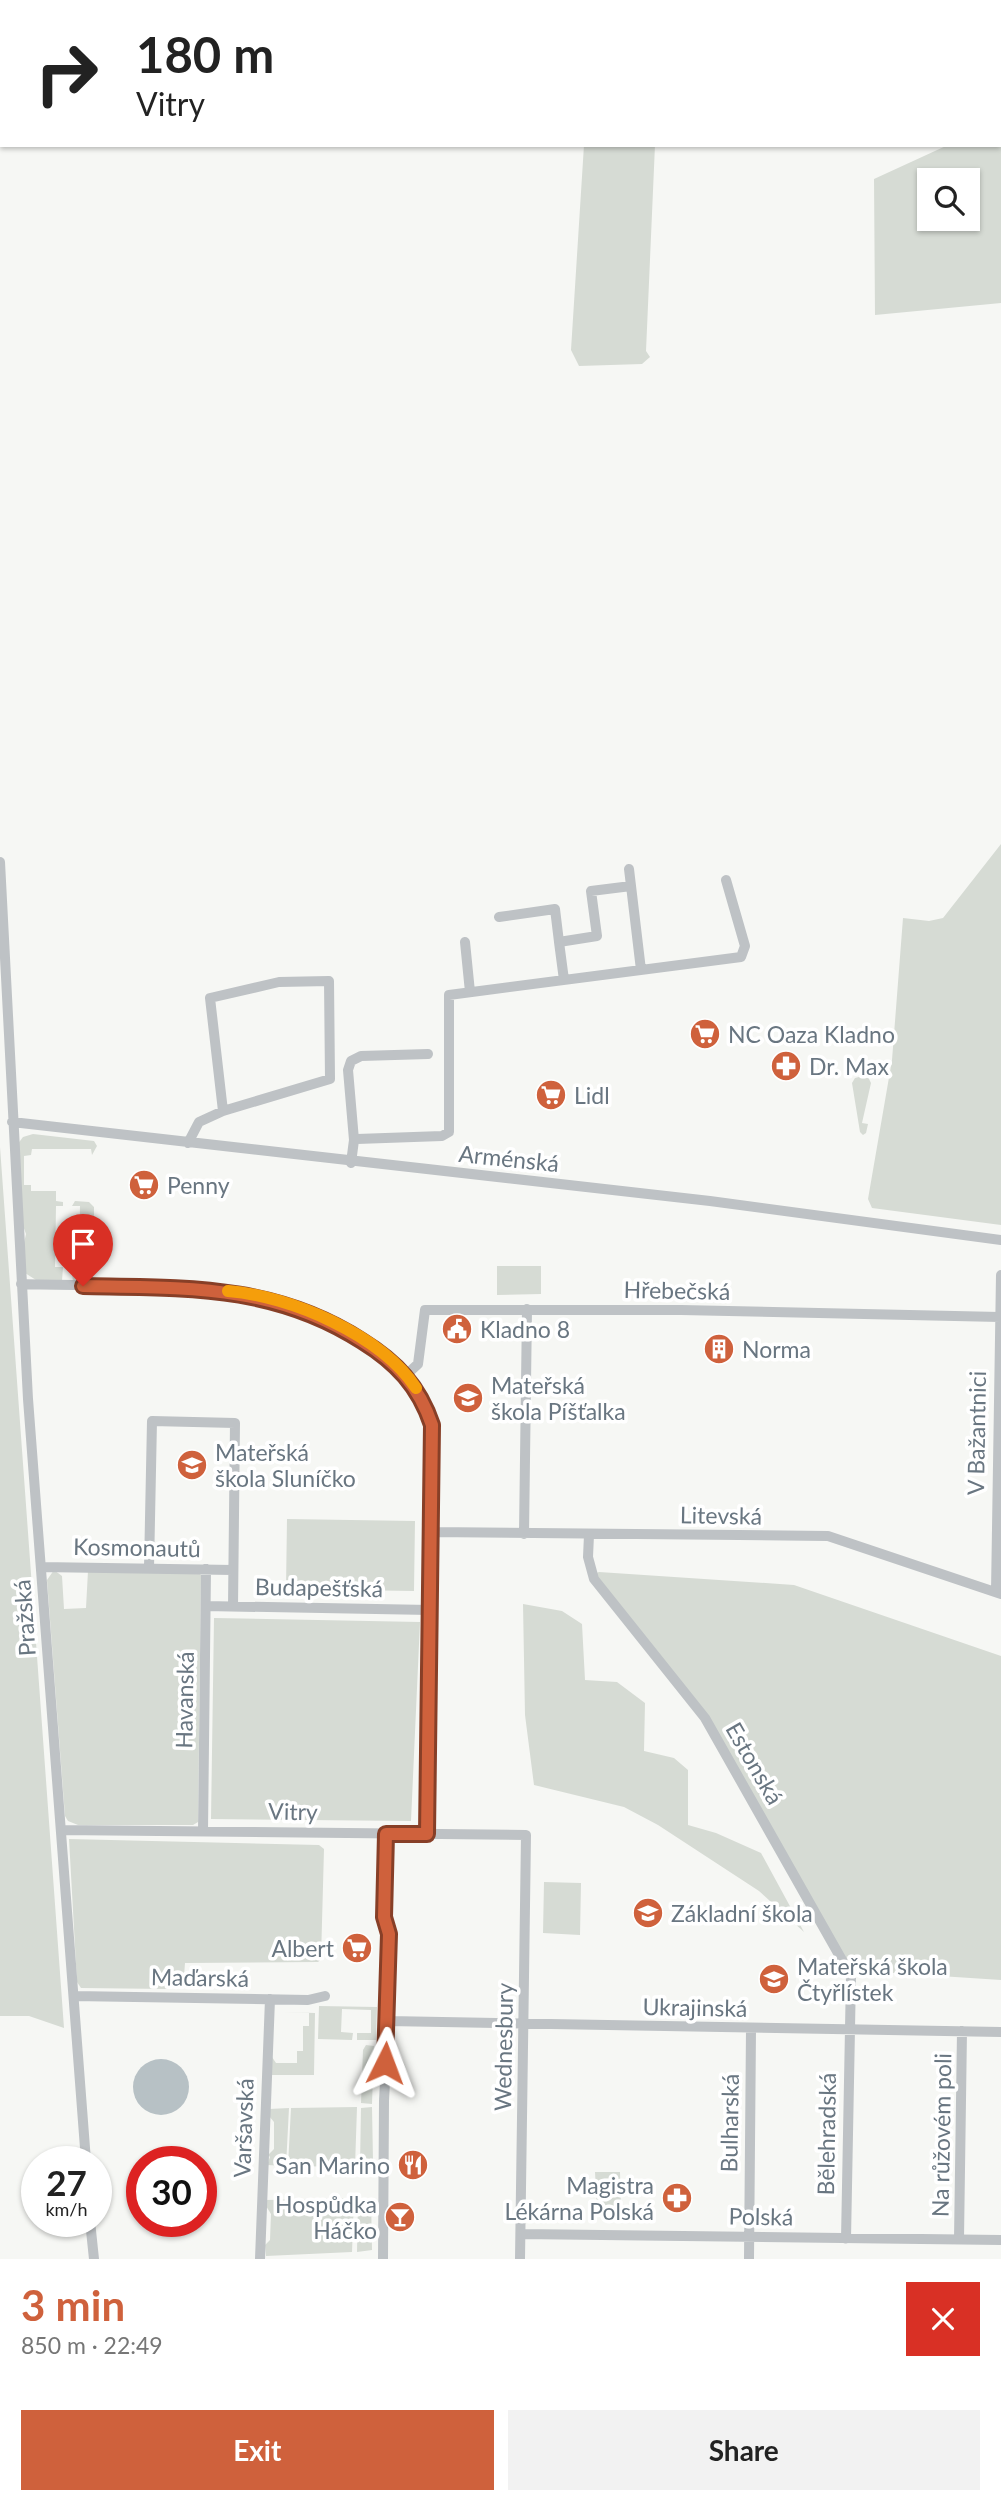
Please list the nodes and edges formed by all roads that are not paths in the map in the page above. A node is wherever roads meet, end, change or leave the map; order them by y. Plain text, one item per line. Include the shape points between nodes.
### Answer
1 (0, 862) edge
2 (629, 869) dead end
3 (726, 880) dead end
4 (631, 886) junction
5 (499, 917) dead end
6 (465, 942) dead end
7 (559, 942) junction
8 (641, 970) junction
9 (564, 980) junction
10 (470, 992) junction
11 (428, 1054) dead end
12 (223, 1111) junction
13 (12, 1122) junction
14 (354, 1140) junction
15 (188, 1143) junction
16 (351, 1163) junction
17 (1001, 1240) edge
18 (1001, 1275) edge
19 (21, 1284) junction
20 (527, 1309) junction
21 (1000, 1317) edge
22 (406, 1374) junction
23 (431, 1532) junction
24 (524, 1534) junction
25 (589, 1535) junction
26 (41, 1567) junction
27 (149, 1568) junction
28 (206, 1569) junction
29 (233, 1570) junction
30 (998, 1593) edge
31 (206, 1606) junction
32 (233, 1607) junction
33 (430, 1611) junction
34 (61, 1830) junction
35 (202, 1831) junction
36 (386, 1834) junction
37 (427, 1834) junction
38 (526, 1835) joint
39 (74, 1996) junction
40 (325, 1996) dead end
41 (270, 1999) junction
42 (388, 2021) junction
43 (525, 2025) junction
44 (751, 2029) junction
45 (849, 2029) junction
46 (962, 2031) junction
47 (1001, 2032) edge
48 (85, 2146) edge
49 (521, 2234) junction
50 (749, 2236) junction
51 (92, 2237) edge
52 (846, 2239) junction
53 (959, 2239) junction
54 (1001, 2240) edge
55 (94, 2259) edge
56 (260, 2259) edge
57 (383, 2259) edge
58 (520, 2259) edge
59 (749, 2259) edge

1 - 13 street, Pražská
2 - 4 street
3 - 8 street via 745,946 741,957
4 - 7 street via 591,891 597,936
4 - 8 street
5 - 7 street via 555,909
6 - 10 street
7 - 9 street
8 - 9 street
9 - 10 street
10 - 14 street via 449,995 449,1132
11 - 14 street via 351,1060
12 - 12 street via 210,998 279,982 329,981 330,1079
12 - 15 street via 199,1122
13 - 15 street, Arménská
13 - 19 street, Pražská
14 - 16 street
15 - 16 street, Arménská
16 - 17 street, Arménská via 710,1201
18 - 21 street, V Bažantnici
19 - 22 street via 200,1289 281,1302 332,1321
19 - 26 street, Pražská
20 - 21 street, Hřebečská
20 - 22 street, Hřebečská via 425,1310 418,1364
20 - 24 street
21 - 30 street, V Bažantnici
22 - 23 street via 432,1425
23 - 24 street, Litevská
23 - 33 street
24 - 25 street, Litevská
25 - 30 street, Litevská via 828,1536
25 - 45 street, Estonská via 594,1579 705,1718 851,1976
26 - 27 street, Kosmonautů
26 - 34 street, Pražská
27 - 28 street, Kosmonautů
27 - 29 street via 152,1421 235,1423
28 - 29 street, Kosmonautů
28 - 31 street, Havanská
29 - 32 street
31 - 32 street, Budapešťská
31 - 35 street, Havanská
32 - 33 street, Budapešťská
33 - 37 street
34 - 35 street, Vitry
34 - 39 street, Pražská
35 - 36 street, Vitry
36 - 37 street, Vitry
36 - 42 street
37 - 38 street, Vitry
38 - 43 street, Wednesbury
39 - 41 street, Maďarská
39 - 48 street, Pražská
40 - 41 street, Maďarská
41 - 56 street, Varšavská
42 - 43 street, Ukrajinská
42 - 57 street
43 - 44 street, Ukrajinská
43 - 49 street, Wednesbury
44 - 45 street, Ukrajinská
44 - 50 street, Bulharská
45 - 46 street, Ukrajinská
45 - 52 street, Bělehradská
46 - 47 street, Ukrajinská
46 - 53 street, Na růžovém poli
49 - 50 street, Polská
49 - 58 street, Wednesbury
50 - 52 street, Polská
50 - 59 street, Bulharská
51 - 55 street
52 - 53 street, Polská
53 - 54 street, Polská

